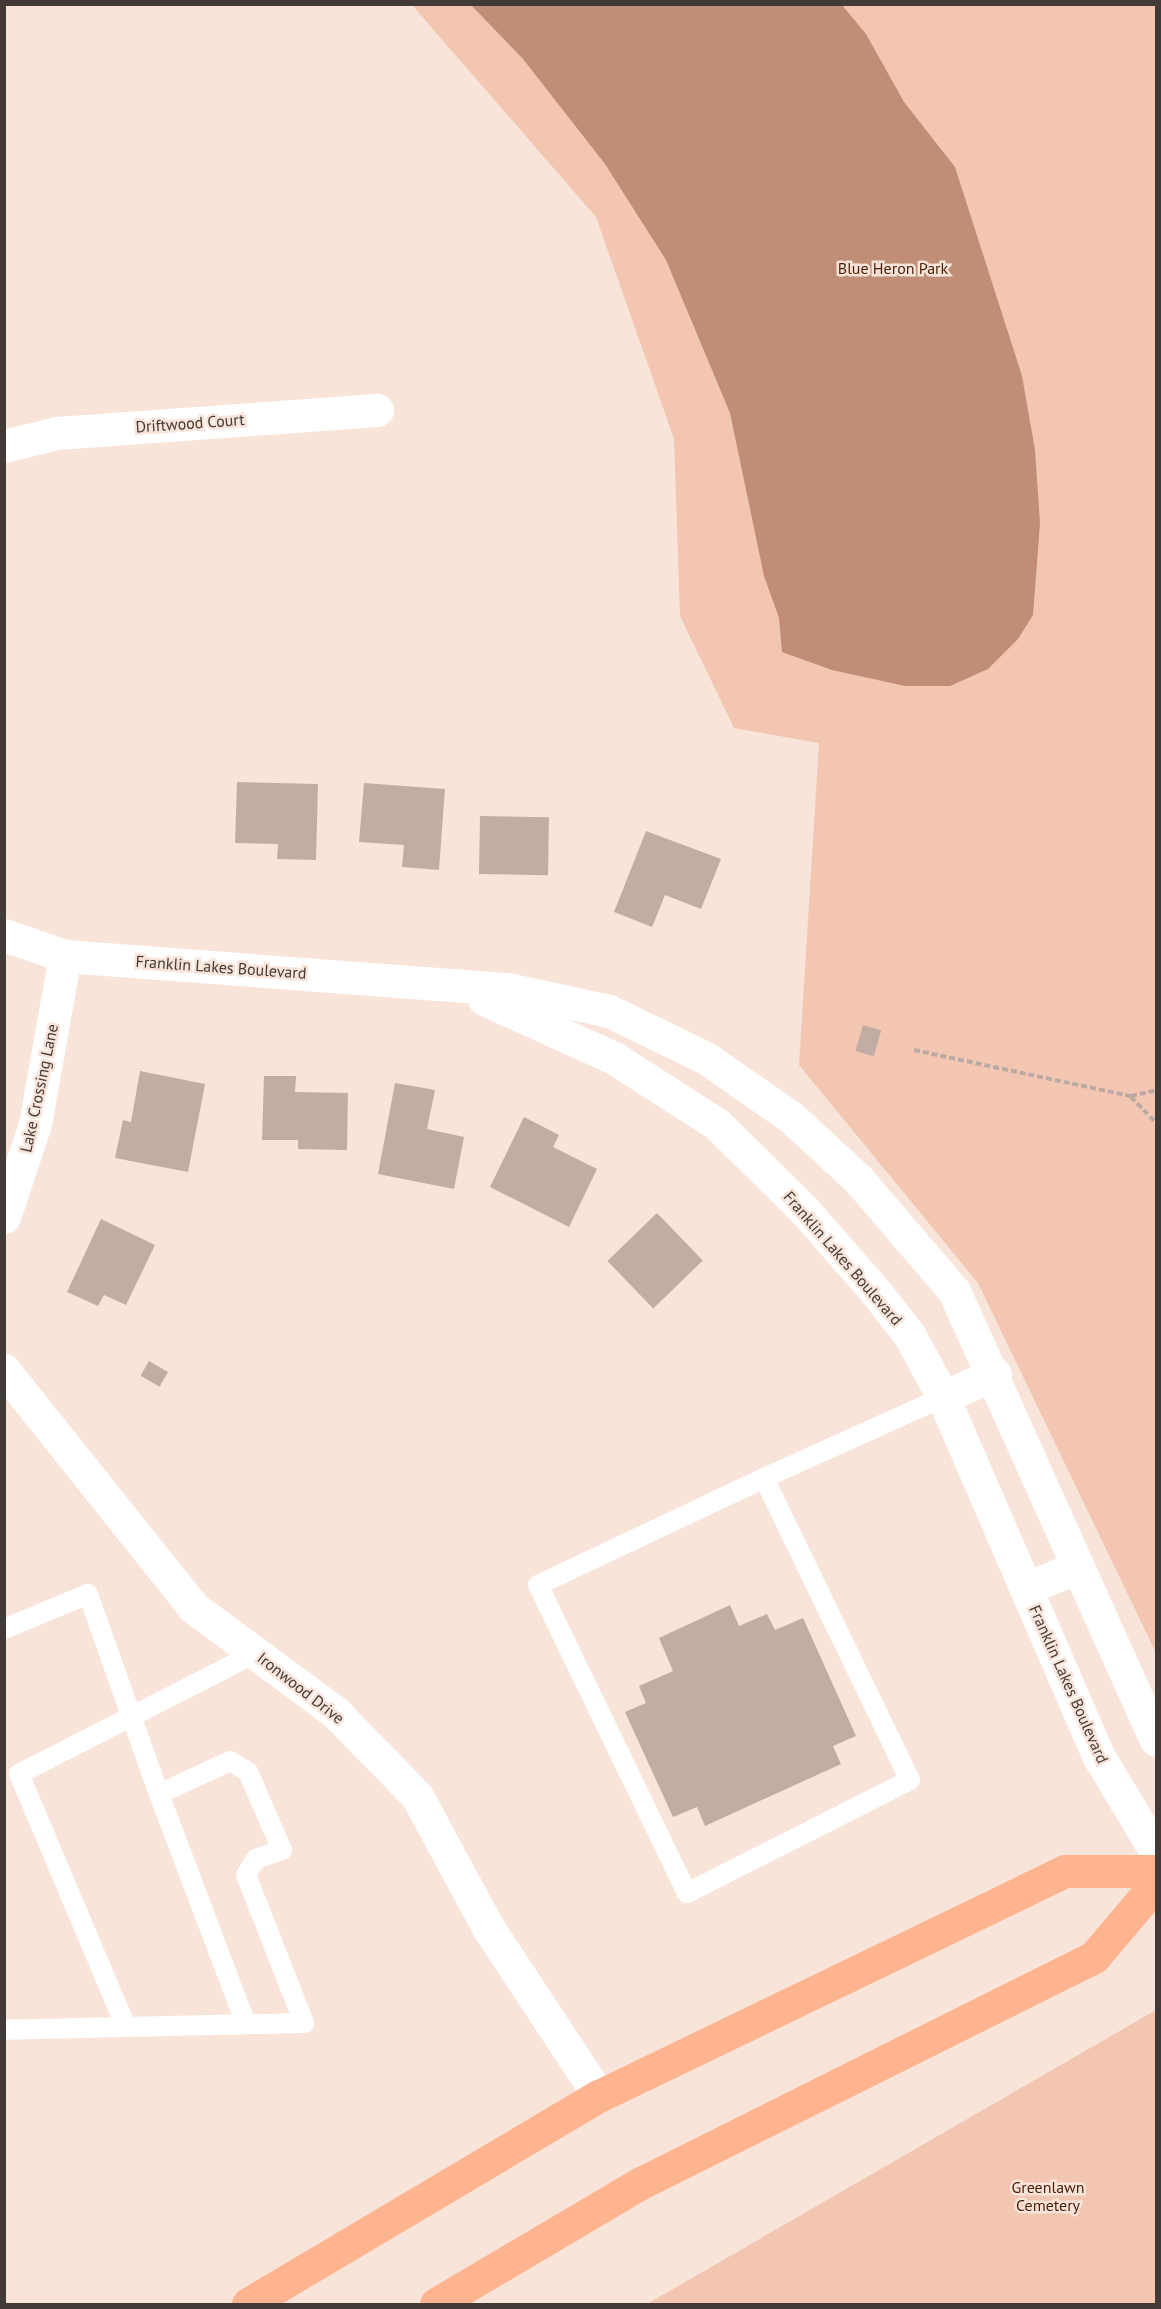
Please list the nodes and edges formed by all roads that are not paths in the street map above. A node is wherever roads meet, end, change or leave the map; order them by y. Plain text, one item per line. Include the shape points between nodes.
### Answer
1 (377, 410) dead end
2 (4, 446) edge
3 (4, 934) edge
4 (65, 956) junction
5 (441, 983) junction
6 (4, 1217) edge
7 (4, 1370) edge
8 (995, 1374) junction
9 (943, 1397) junction
10 (764, 1478) junction
11 (1078, 1567) junction
12 (1026, 1588) junction
13 (4, 1629) edge
14 (255, 1653) junction
15 (131, 1717) junction
16 (1156, 1740) edge
17 (159, 1794) junction
18 (1156, 1852) edge
19 (1156, 1871) edge
20 (1156, 1884) edge
21 (246, 2024) junction
22 (126, 2027) junction
23 (4, 2030) edge
24 (599, 2096) junction
25 (248, 2304) edge
26 (436, 2304) edge

1 - 2 street, Driftwood Court via 57,433
3 - 4 street, Franklin Lakes Boulevard
4 - 5 street, Franklin Lakes Boulevard
4 - 6 street, Lake Crossing Lane via 35,1124
5 - 8 street, Franklin Lakes Boulevard via 508,989 609,1011 706,1058 773,1105 858,1179 954,1291
5 - 9 street, Franklin Lakes Boulevard via 510,1009 614,1058 717,1124 805,1210 875,1292 910,1336
7 - 14 street, Ironwood Drive via 193,1607
8 - 9 street
8 - 11 street, Franklin Lakes Boulevard
9 - 10 lane
9 - 12 street, Franklin Lakes Boulevard
10 - 10 lane via 538,1585 687,1893 910,1780
11 - 12 street
11 - 16 street, Franklin Lakes Boulevard
12 - 18 street, Franklin Lakes Boulevard via 1100,1757
13 - 15 lane via 88,1594
14 - 15 lane
14 - 24 street, Ironwood Drive via 336,1713 417,1796 489,1929
15 - 17 lane
15 - 22 lane via 19,1774
17 - 21 lane
17 - 21 lane via 230,1761 248,1772 282,1850 256,1859 246,1875 304,2023
19 - 24 main road via 1065,1871
20 - 26 main road via 1094,1957 641,2183
21 - 22 lane
22 - 23 lane
24 - 25 main road

